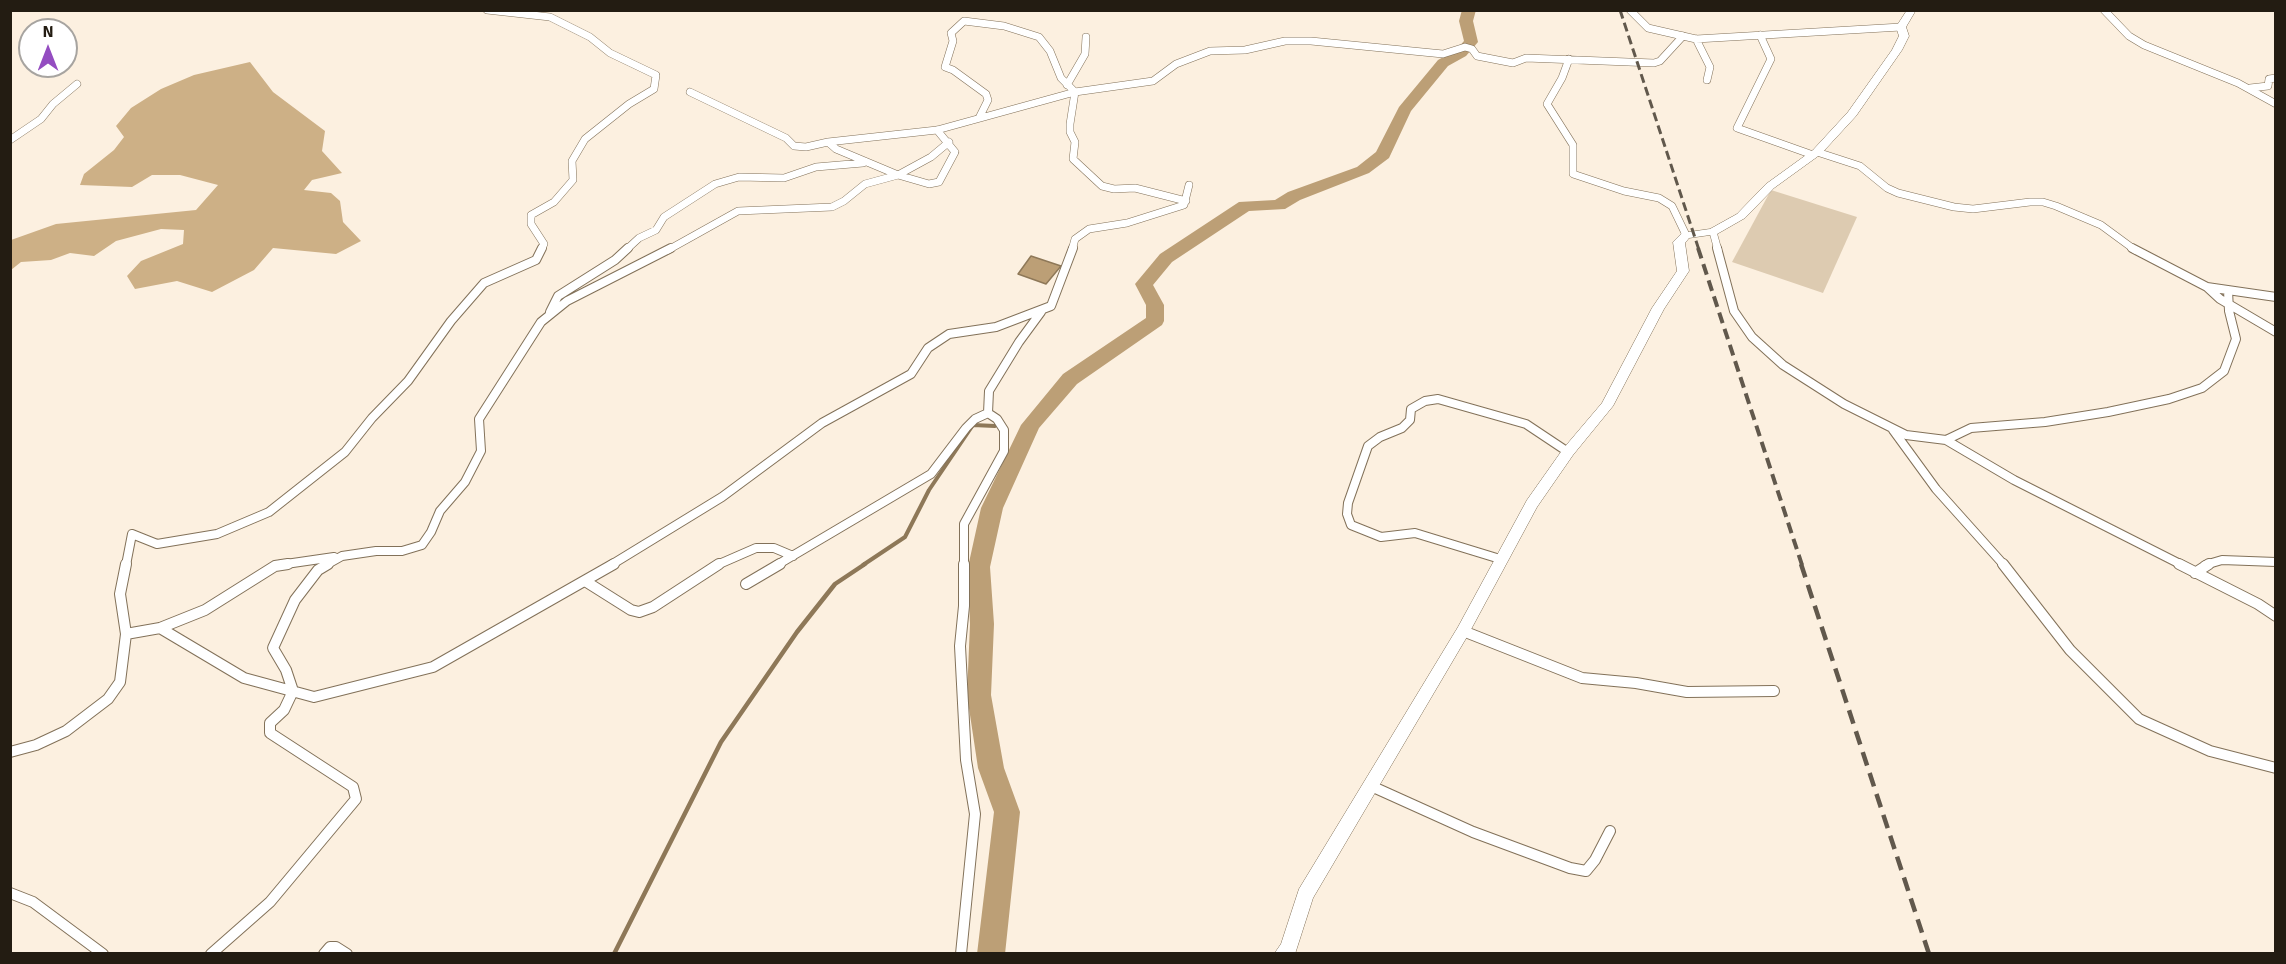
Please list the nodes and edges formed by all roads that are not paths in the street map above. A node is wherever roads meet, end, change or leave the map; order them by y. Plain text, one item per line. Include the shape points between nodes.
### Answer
1 (487, 10) edge
2 (1630, 10) edge
3 (1912, 10) edge
4 (2104, 10) edge
5 (1901, 27) junction
6 (1760, 35) junction
7 (1683, 36) junction
8 (1086, 37) dead end
9 (1696, 39) junction
10 (1569, 59) junction
11 (2276, 78) edge
12 (1707, 80) dead end
13 (77, 84) dead end
14 (1068, 85) junction
15 (2250, 88) junction
16 (690, 92) dead end
17 (1076, 92) junction
18 (2276, 104) edge
19 (980, 118) junction
20 (937, 130) junction
21 (10, 140) edge
22 (828, 142) junction
23 (949, 142) junction
24 (1815, 153) junction
25 (869, 163) junction
26 (898, 175) junction
27 (1189, 185) dead end
28 (1186, 201) junction
29 (1713, 232) junction
30 (1686, 235) junction
31 (2207, 287) junction
32 (2228, 290) junction
33 (2276, 297) edge
34 (2229, 304) junction
35 (1041, 312) junction
36 (547, 317) junction
37 (2276, 332) edge
38 (988, 413) junction
39 (1892, 429) junction
40 (1946, 440) junction
41 (1568, 452) junction
42 (342, 556) junction
43 (793, 556) junction
44 (1500, 559) junction
45 (2276, 562) edge
46 (2195, 573) junction
47 (585, 581) junction
48 (746, 584) dead end
49 (2276, 616) edge
50 (160, 628) junction
51 (1463, 631) junction
52 (126, 634) junction
53 (1774, 691) dead end
54 (293, 692) junction
55 (10, 752) edge
56 (2276, 768) edge
57 (1371, 786) junction
58 (1610, 831) dead end
59 (10, 893) edge
60 (1287, 952) edge
61 (103, 954) edge
62 (211, 954) edge
63 (324, 954) edge
64 (347, 954) edge
65 (961, 954) edge

1 - 52 street via 550,17 656,75 654,89 585,139 572,161 573,180 554,202 531,215 531,224 544,244 536,260 484,283 408,381 372,417 345,452 269,512 217,534 157,544 132,534 120,594
2 - 7 street via 1648,28
3 - 5 street
4 - 15 street via 2129,36 2144,45
5 - 6 street
5 - 24 street via 1904,36 1897,50 1852,114
6 - 9 street
6 - 24 street via 1771,59 1737,128
7 - 9 street
7 - 10 street via 1660,62
8 - 14 street via 1084,54
9 - 12 street via 1710,67
10 - 17 street via 1526,58 1513,63 1477,56 1467,47 1443,54 1285,41 1245,50 1210,51 1176,64 1154,81
10 - 30 street via 1547,104 1573,145 1573,174 1659,198 1672,206
11 - 15 street via 2269,79 2268,86
13 - 21 street via 41,119
14 - 17 street
14 - 19 street via 1039,37 1004,26 964,21 951,33 953,40 945,67 986,94 988,100
15 - 18 street
16 - 22 street via 786,138 794,146
17 - 19 street
17 - 28 street via 1070,132 1075,142 1073,159 1079,167 1107,188 1135,188
19 - 20 street
20 - 22 street
20 - 23 street
22 - 25 street
23 - 26 street
23 - 26 street via 956,152 939,182 929,184
24 - 29 street via 1770,186 1741,216
24 - 31 street via 1860,166 1898,193 1954,207 1973,209 2030,202 2056,206 2101,225 2131,248
25 - 26 street
25 - 36 street via 835,164 784,178 739,177 715,184 664,218 656,230 639,238 615,260 558,296
26 - 36 street via 865,184 832,207 738,212 567,301
27 - 28 street
28 - 35 street via 1165,212 1081,233 1075,239 1052,306
29 - 30 street
29 - 39 street via 1734,311 1752,337 1783,365
30 - 41 street via 1679,242 1683,271 1658,308 1607,406
31 - 32 street
31 - 34 street
32 - 33 street
32 - 34 street
34 - 37 street
34 - 40 street via 2236,339 2224,371 2202,388 2108,412 1971,428
35 - 38 street via 989,390
35 - 47 street via 996,327 948,334 928,348 911,374 822,423 722,497
36 - 42 street via 479,419 481,451 422,545 402,551
38 - 43 street via 966,428 931,474
38 - 65 street via 1004,430 1004,451 964,524 960,646 966,760 975,814
39 - 40 street via 1906,435
39 - 56 street via 1936,489 2009,570 2070,650 2139,719 2210,751
40 - 46 street via 2024,486
41 - 44 street
41 - 44 street via 1526,424 1438,399 1411,409 1410,420 1402,428 1368,446 1348,503 1352,525 1381,537 1416,533
42 - 50 street via 276,566 205,610
42 - 54 street via 318,570 296,600 273,648
43 - 47 street via 774,548 756,548 722,562 639,612
43 - 48 street
44 - 51 street
45 - 46 street via 2222,560
46 - 49 street
47 - 54 street via 433,667 314,697
50 - 52 street
50 - 54 street via 244,678
51 - 53 street via 1582,678 1687,692
51 - 57 street
52 - 55 street via 120,682 108,699 66,731
54 - 62 street via 284,710 270,723 270,733 353,787 356,799 270,902
57 - 58 street via 1473,832 1570,868 1586,871
57 - 60 street via 1305,894
59 - 61 street via 33,902
63 - 64 street via 330,947

